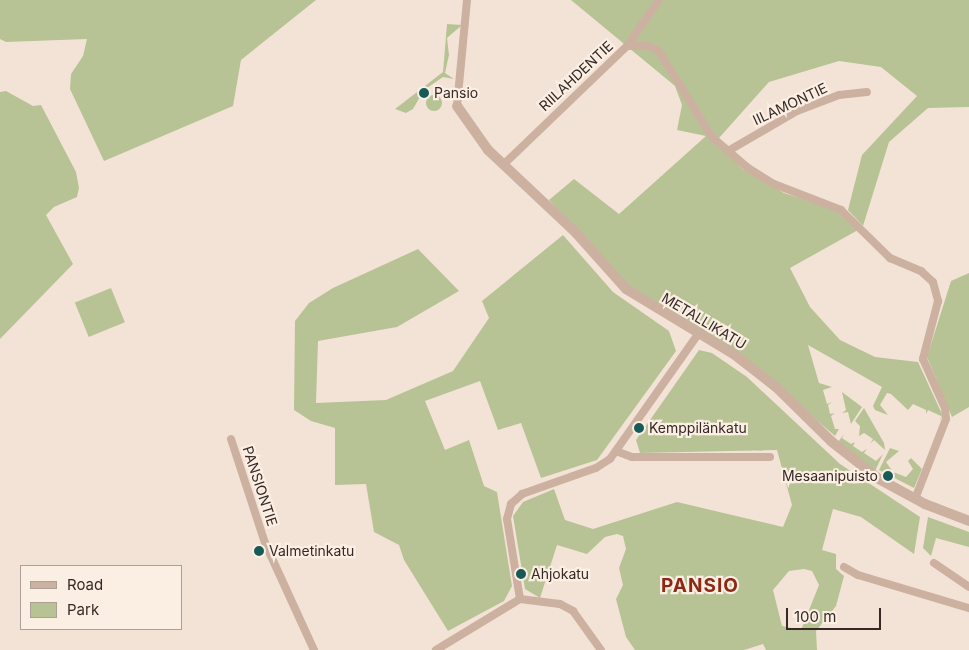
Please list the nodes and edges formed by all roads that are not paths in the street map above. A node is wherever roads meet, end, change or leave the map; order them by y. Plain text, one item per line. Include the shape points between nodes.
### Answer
1 (467, 0) edge
2 (659, 0) edge
3 (627, 46) junction
4 (867, 92) dead end
5 (457, 106) joint
6 (728, 151) junction
7 (503, 165) junction
8 (698, 333) junction
9 (231, 439) dead end
10 (616, 451) junction
11 (770, 457) dead end
12 (915, 499) junction
13 (969, 521) edge
14 (934, 562) dead end
15 (844, 567) dead end
16 (969, 587) edge
17 (520, 599) junction
18 (969, 608) edge
19 (314, 650) edge
20 (436, 650) edge
21 (601, 650) edge

1 - 5 street
2 - 3 street, RIILAHDENTIE
3 - 6 street via 648,46 658,50 712,137
3 - 7 street, RIILAHDENTIE
4 - 6 street, IILAMONTIE via 840,95 797,111
5 - 7 street, METALLIKATU via 472,131
6 - 12 street via 774,184 841,210 890,258 921,271 933,282 938,294 923,359 946,414
7 - 8 street, METALLIKATU via 576,233 626,289
8 - 10 street
8 - 12 street, METALLIKATU via 760,373 862,467
9 - 19 street, PANSIONTIE via 265,543
10 - 11 street via 632,457
10 - 17 street via 604,464 522,494 511,504 507,519
12 - 13 street, METALLIKATU
14 - 16 street
15 - 18 street via 858,575
17 - 20 street
17 - 21 street via 560,604 573,611

